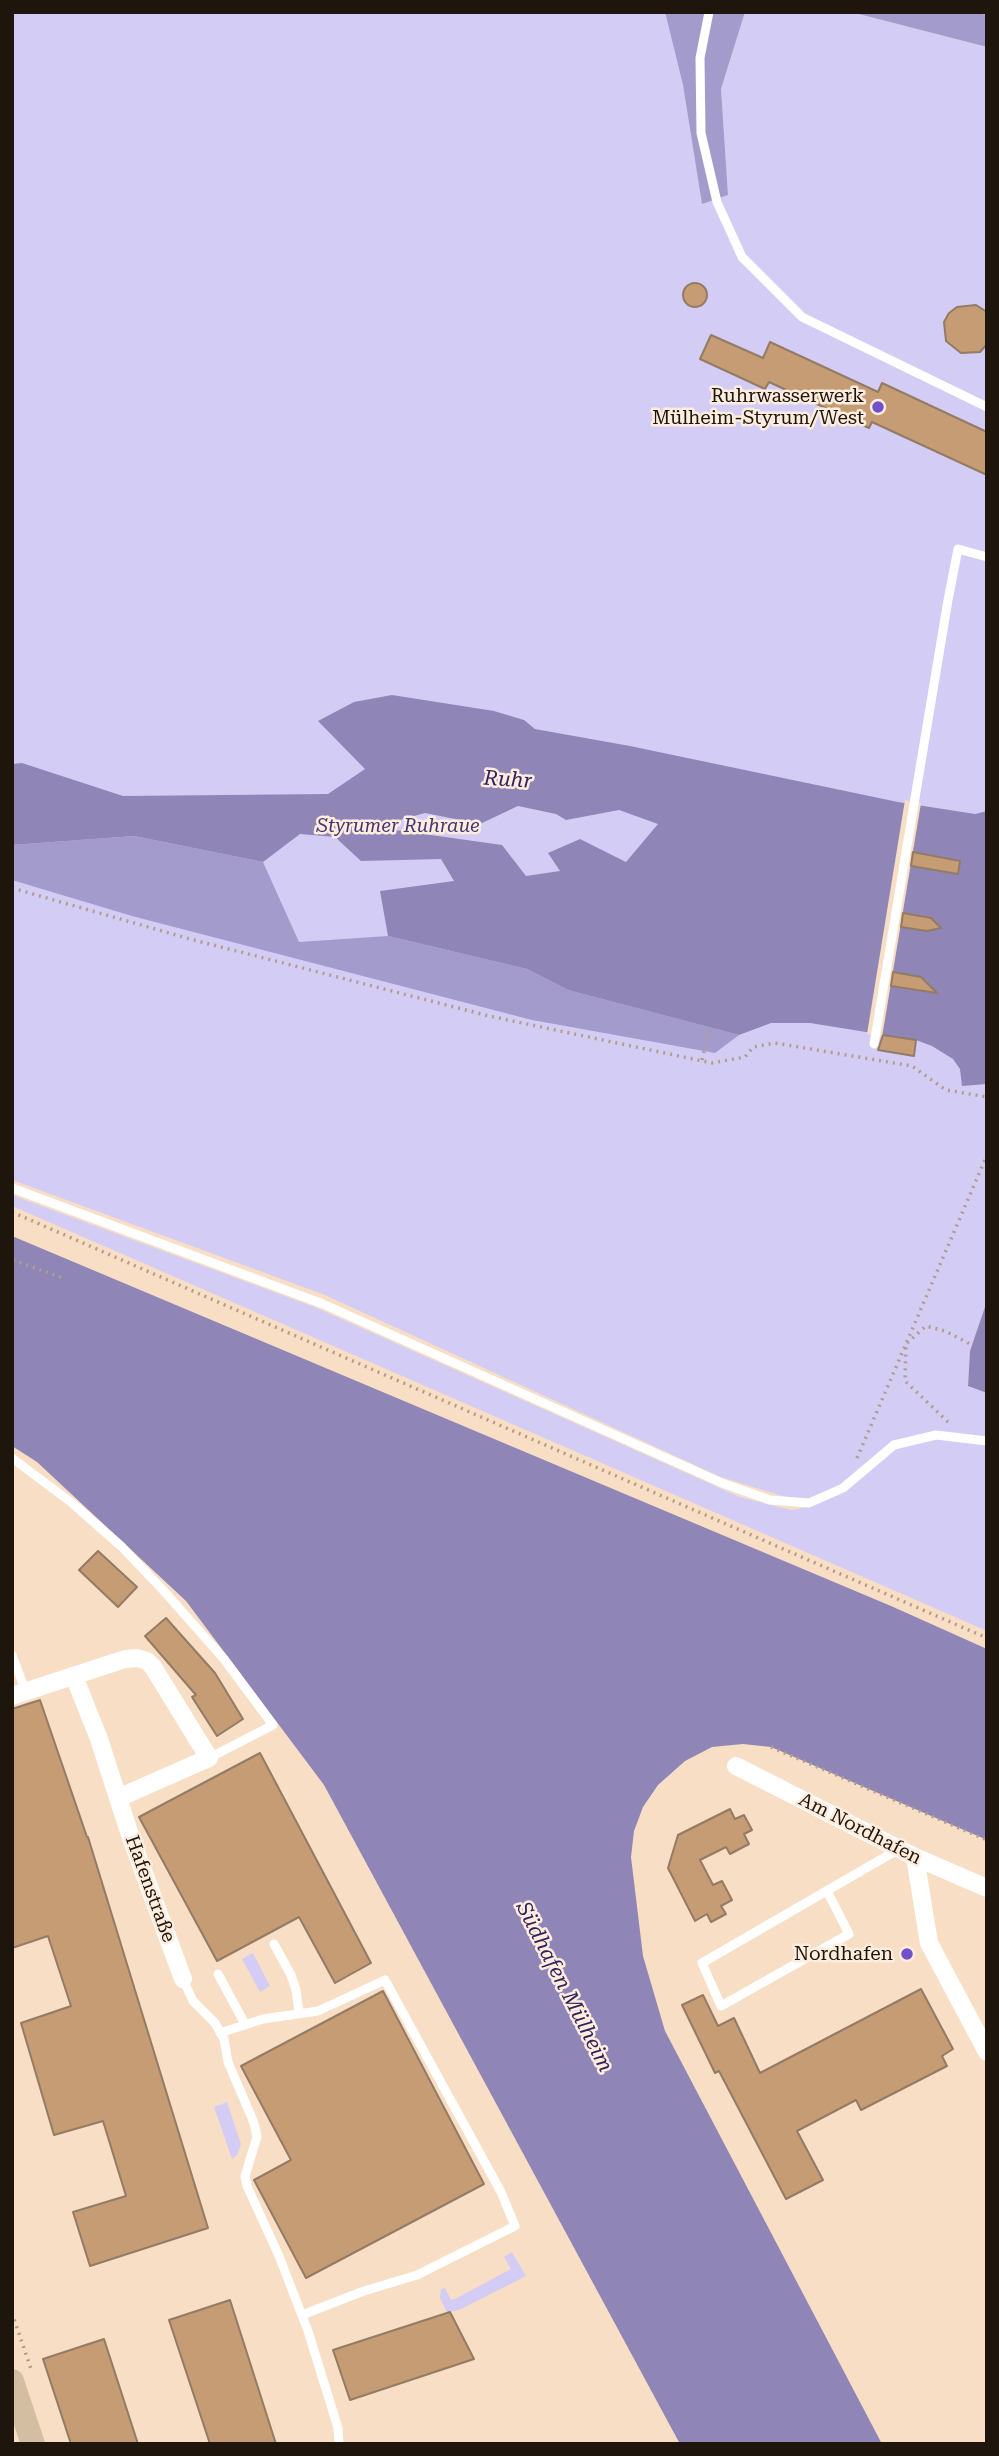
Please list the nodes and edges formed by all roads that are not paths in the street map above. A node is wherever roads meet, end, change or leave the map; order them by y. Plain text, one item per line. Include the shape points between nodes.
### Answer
1 (709, 12) edge
2 (987, 407) edge
3 (987, 557) edge
4 (874, 1044) dead end
5 (12, 1188) edge
6 (987, 1441) edge
7 (12, 1458) edge
8 (12, 1655) edge
9 (74, 1676) junction
10 (19, 1694) edge
11 (209, 1758) junction
12 (736, 1766) dead end
13 (118, 1798) junction
14 (907, 1853) junction
15 (987, 1888) edge
16 (827, 1891) junction
17 (274, 1944) dead end
18 (218, 1974) dead end
19 (183, 1979) joint
20 (299, 2013) junction
21 (245, 2024) junction
22 (220, 2033) junction
23 (987, 2052) edge
24 (302, 2315) junction
25 (12, 2381) edge
26 (33, 2444) edge
27 (339, 2444) edge

1 - 2 lane via 700,58 701,134 717,202 742,257 802,317
3 - 4 lane via 958,549
5 - 6 lane via 323,1304 722,1483 770,1500 809,1503 843,1488 894,1445 936,1435
7 - 11 lane via 122,1547 224,1659 273,1725
8 - 10 lane
9 - 10 street
9 - 11 street via 125,1659 147,1661
9 - 13 street, Hafenstraße
11 - 13 street
12 - 14 street, Am Nordhafen
13 - 19 street, Hafenstraße
14 - 15 street, Am Nordhafen
14 - 16 lane
14 - 23 street via 929,1943
16 - 16 lane via 702,1963 721,2006 849,1934
17 - 20 lane via 296,1990
18 - 21 lane
19 - 22 lane via 193,2001
20 - 21 lane
20 - 24 lane via 317,2011 385,1980 501,2192 515,2226 417,2274
21 - 22 lane
22 - 24 lane via 257,2137 245,2176 247,2186
24 - 27 lane
25 - 26 main road

